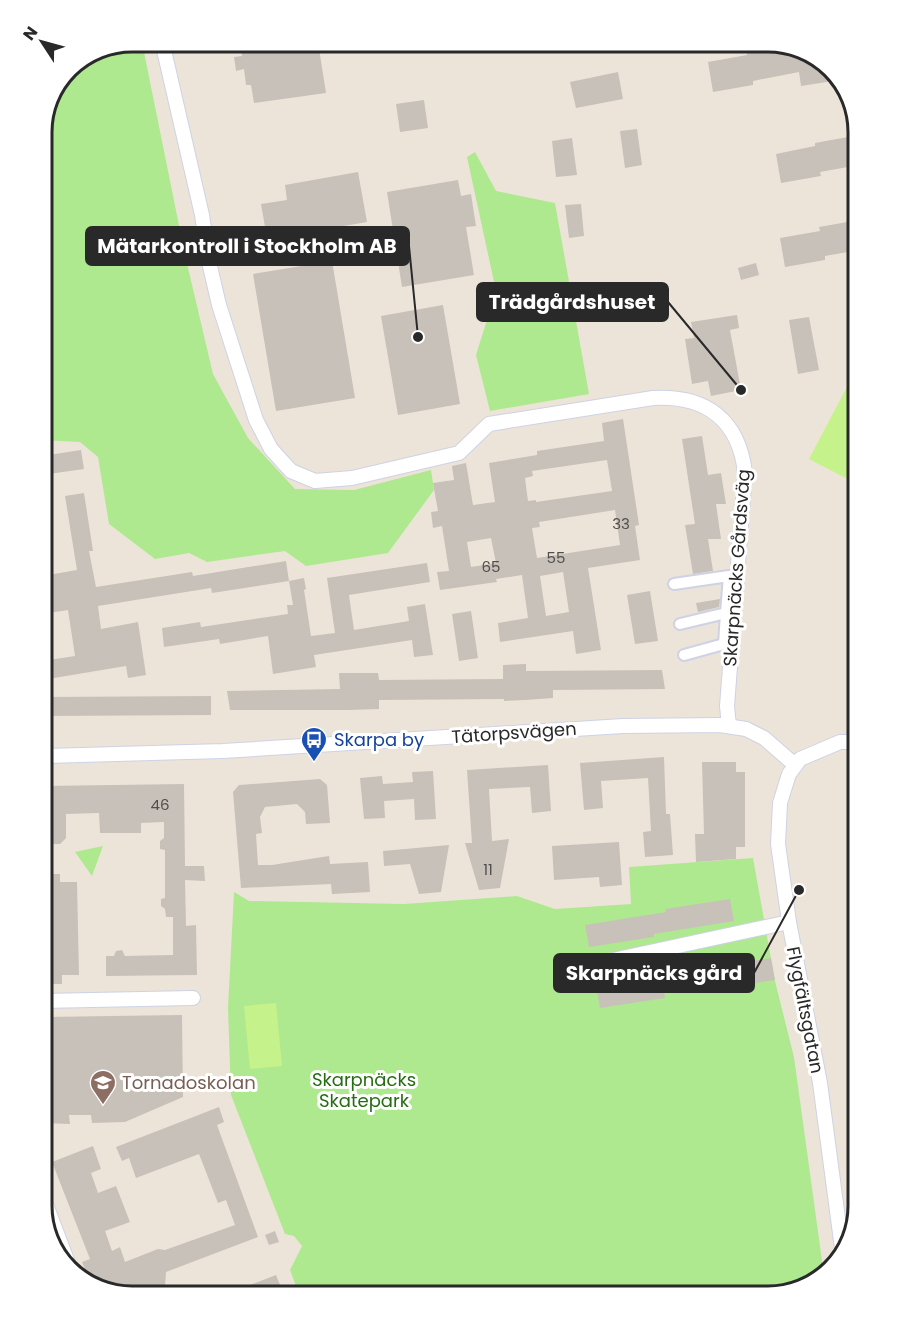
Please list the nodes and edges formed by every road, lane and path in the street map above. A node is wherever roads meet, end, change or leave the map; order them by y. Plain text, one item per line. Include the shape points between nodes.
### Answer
1 (164, 52) edge
2 (674, 584) dead end
3 (726, 613) junction
4 (680, 624) dead end
5 (684, 655) dead end
6 (729, 726) junction
7 (848, 742) edge
8 (52, 756) edge
9 (795, 765) junction
10 (789, 922) junction
11 (599, 963) dead end
12 (193, 998) dead end
13 (52, 1001) edge
14 (841, 1240) edge

1 - 6 street, Skarpnäcks Gårdsväg via 219,305 256,420 271,449 291,471 315,481 352,478 459,453 489,424 653,398 675,397 698,403 732,430 743,452 745,473 727,706
2 - 3 street via 729,576
3 - 4 street
3 - 5 street via 724,644
6 - 8 street, Tätorpsvägen via 624,726 223,751
6 - 9 street, Tätorpsvägen via 764,738
7 - 9 street via 800,759
9 - 10 street, Flygfältsgatan via 780,803 778,844
10 - 11 street
10 - 14 street, Flygfältsgatan via 820,1083
12 - 13 street

